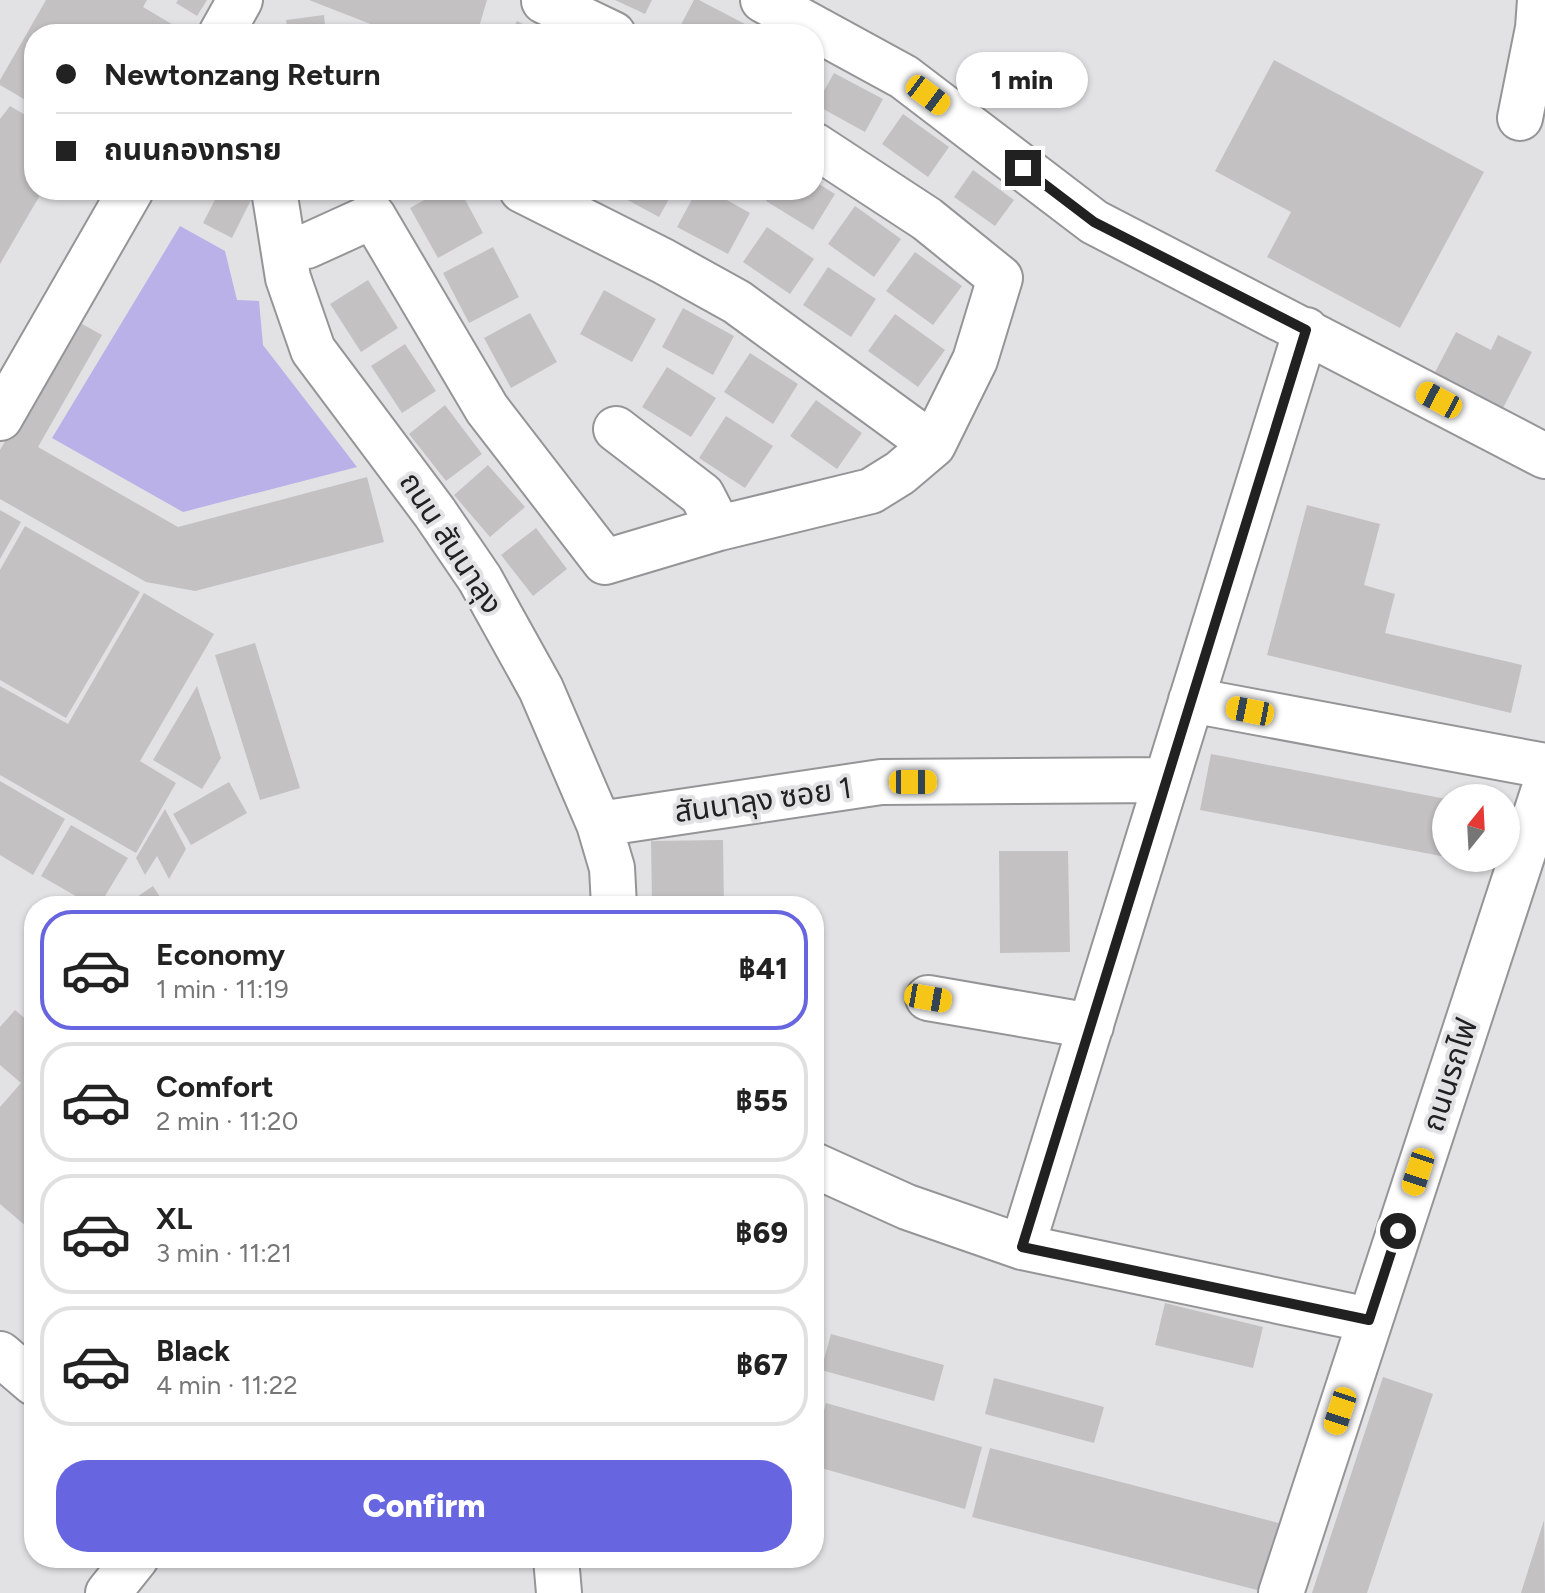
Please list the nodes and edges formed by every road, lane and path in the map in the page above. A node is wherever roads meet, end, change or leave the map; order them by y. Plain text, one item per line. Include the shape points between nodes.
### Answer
1 (240, 0) edge
2 (250, 0) edge
3 (763, 0) edge
4 (1540, 0) edge
5 (544, 1) edge
6 (227, 24) edge
7 (253, 24) edge
8 (592, 24) edge
9 (807, 24) edge
10 (824, 33) edge
11 (1520, 118) dead end
12 (824, 152) edge
13 (125, 200) edge
14 (276, 200) edge
15 (542, 200) edge
16 (283, 247) junction
17 (1306, 330) junction
18 (0, 418) edge
19 (616, 429) dead end
20 (933, 445) junction
21 (1545, 456) edge
22 (719, 528) junction
23 (1191, 700) junction
24 (1545, 766) edge
25 (1166, 780) junction
26 (1545, 786) edge
27 (599, 824) junction
28 (613, 896) edge
29 (928, 998) dead end
30 (1091, 1026) junction
31 (824, 1170) edge
32 (1022, 1247) junction
33 (1369, 1320) junction
34 (0, 1354) edge
35 (24, 1374) edge
36 (128, 1568) edge
37 (557, 1568) edge
38 (108, 1593) edge
39 (559, 1593) edge
40 (1281, 1593) edge

1 - 6 street
2 - 7 street
3 - 9 street
4 - 11 street
5 - 8 street
10 - 17 street via 904,77 1094,222
12 - 20 street via 927,219 1000,278 975,360
13 - 18 street
14 - 16 street, ถนน สันนาลุง
15 - 20 street via 737,302
16 - 22 street via 307,246 373,216 487,409 605,562
16 - 27 street, ถนน สันนาลุง via 313,350 480,579 541,689
17 - 21 street
17 - 23 street
19 - 22 street via 702,495
20 - 22 street via 871,491
23 - 24 street
23 - 25 street
25 - 27 street, สันนาลุง ซอย 1 via 881,782
25 - 30 street
26 - 33 street, ถนนรถไฟ
27 - 28 street, ถนน สันนาลุง via 612,868
29 - 30 street
30 - 32 street
31 - 32 street via 907,1207
32 - 33 street
33 - 40 street, ถนนรถไฟ
34 - 35 street
36 - 38 street
37 - 39 street

